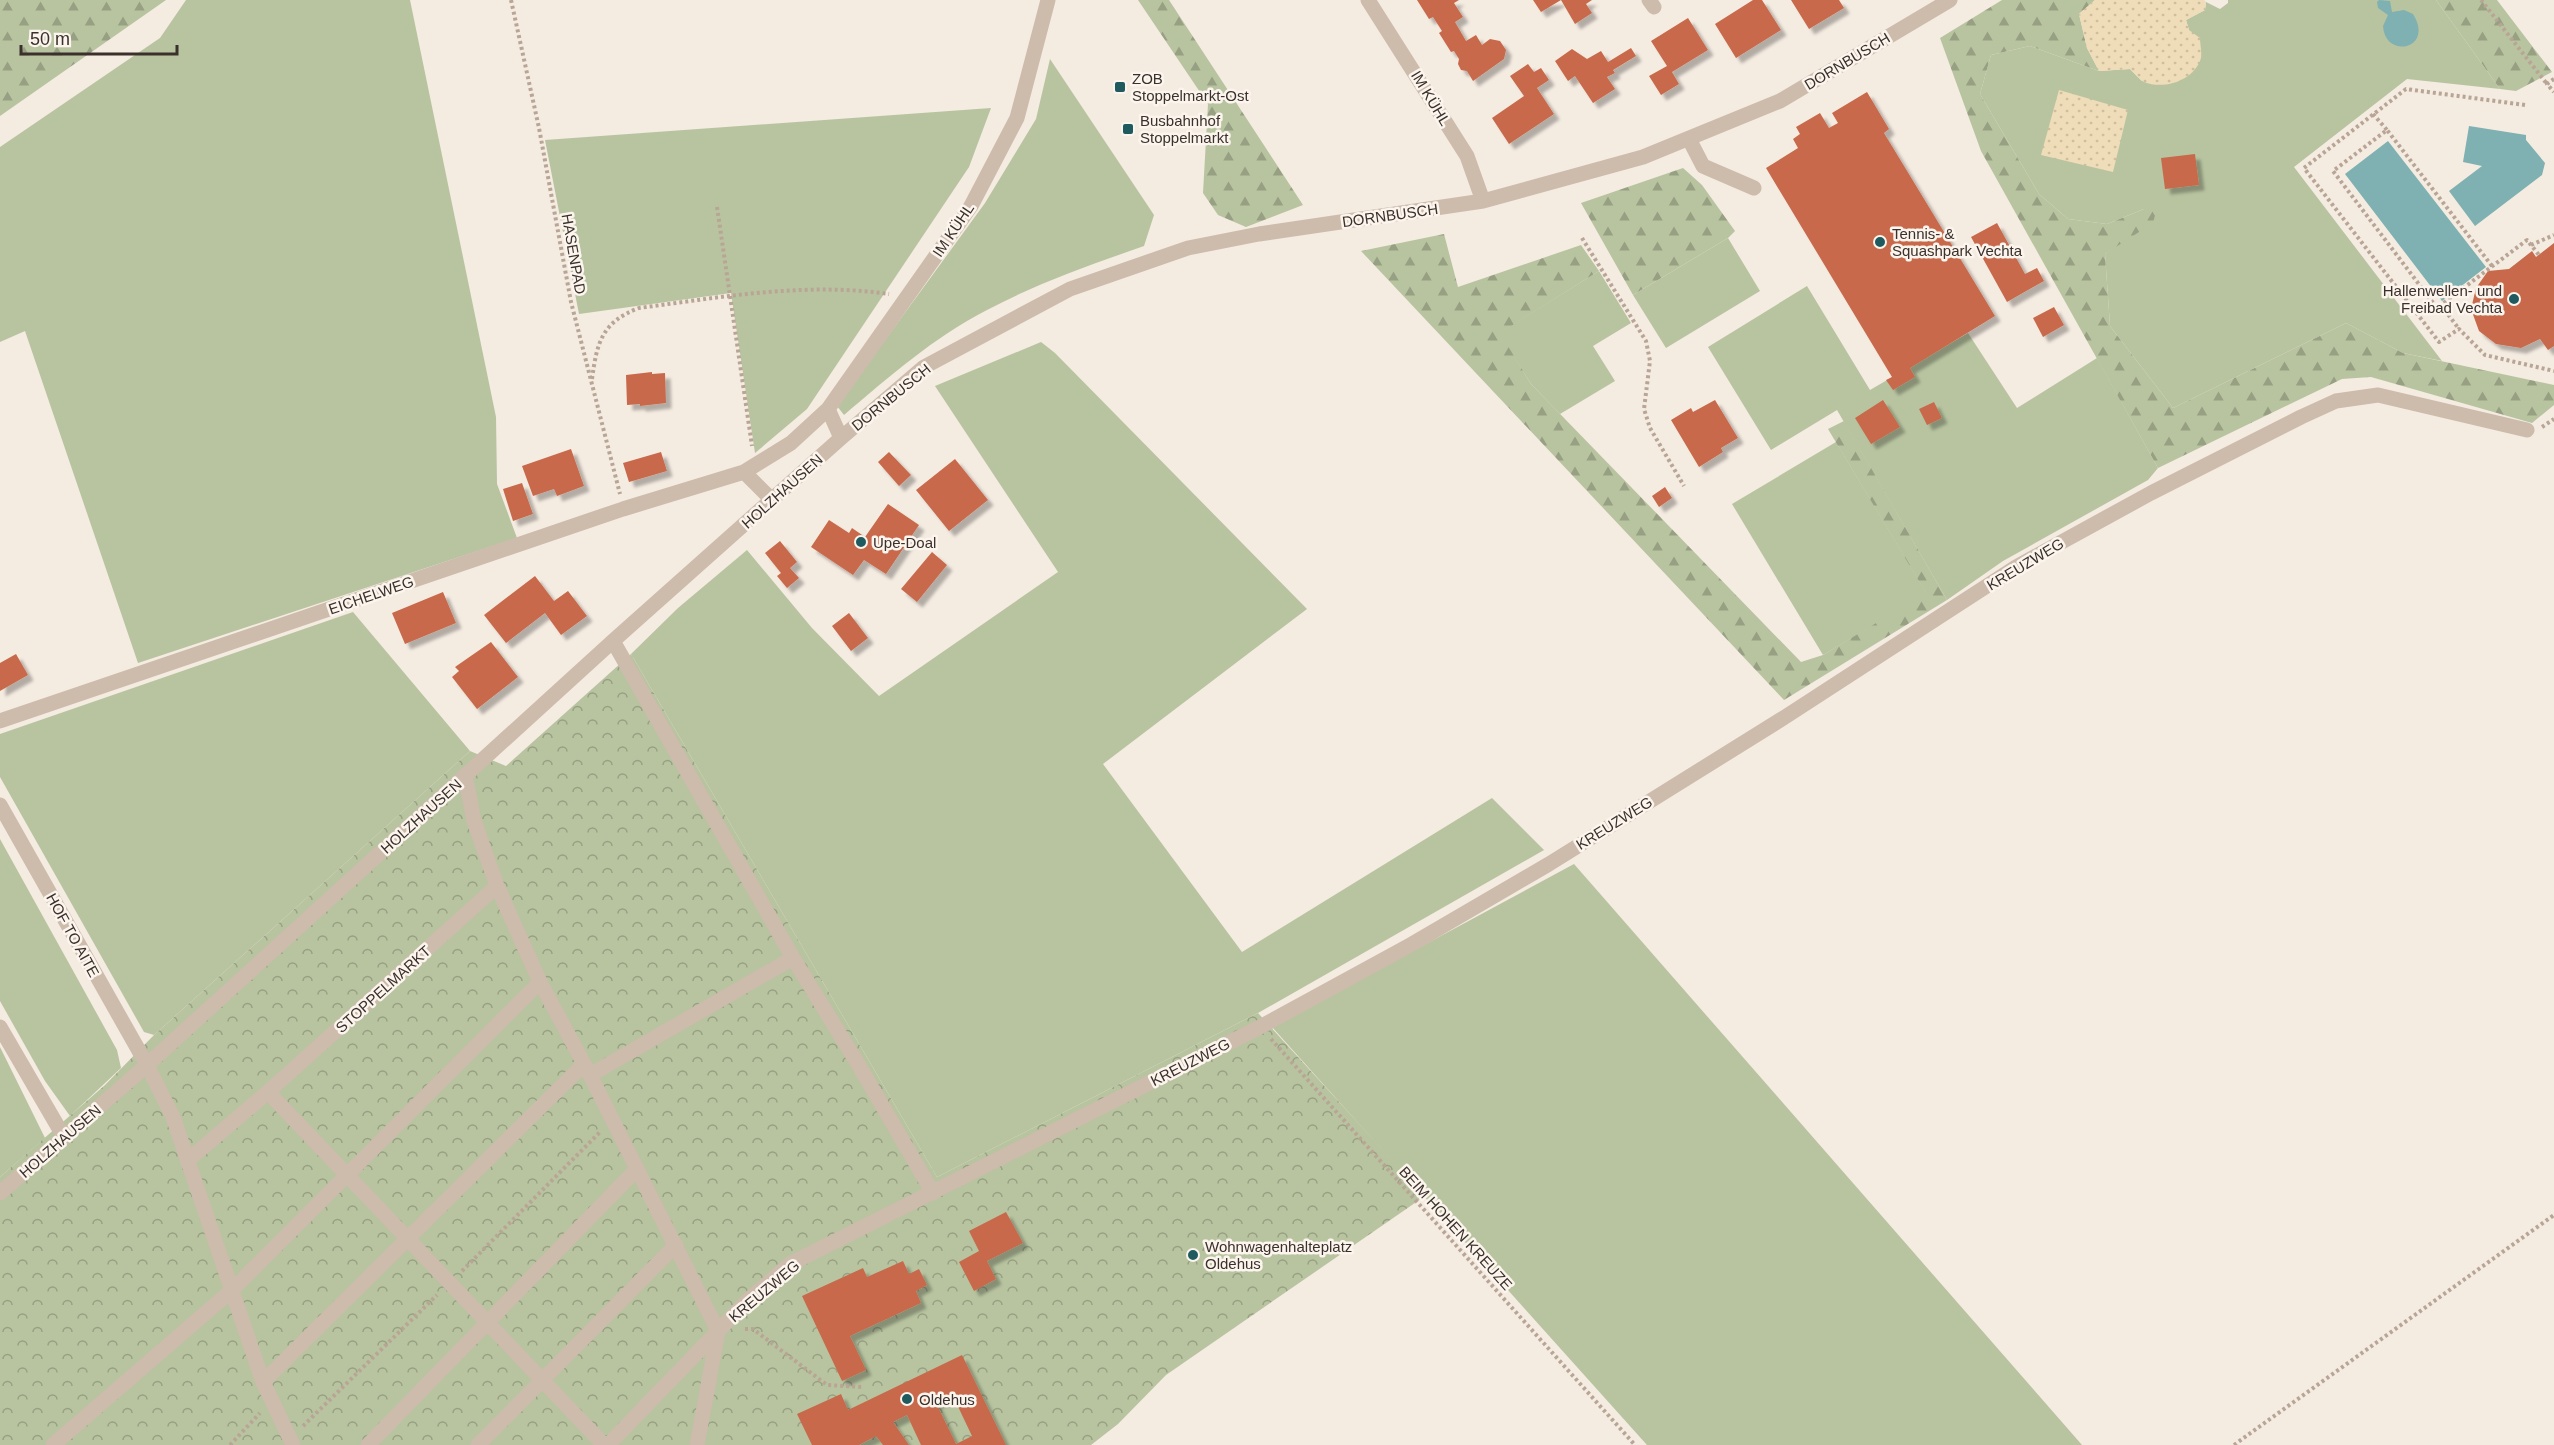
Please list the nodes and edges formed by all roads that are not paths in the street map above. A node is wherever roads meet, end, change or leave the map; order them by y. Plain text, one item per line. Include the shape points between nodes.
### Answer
1 (1048, 0) edge
2 (1368, 0) edge
3 (1950, 0) edge
4 (1689, 139) junction
5 (1754, 188) dead end
6 (1483, 201) junction
7 (828, 410) junction
8 (2527, 430) dead end
9 (841, 438) junction
10 (749, 468) junction
11 (772, 500) junction
12 (614, 641) junction
13 (0, 721) edge
14 (465, 776) junction
15 (0, 805) edge
16 (497, 885) junction
17 (793, 958) junction
18 (540, 982) junction
19 (0, 1027) edge
20 (147, 1065) junction
21 (587, 1070) junction
22 (268, 1092) junction
23 (64, 1137) junction
24 (188, 1161) junction
25 (637, 1169) junction
26 (348, 1174) junction
27 (0, 1193) edge
28 (933, 1193) junction
29 (408, 1238) junction
30 (676, 1245) junction
31 (231, 1291) junction
32 (488, 1323) junction
33 (718, 1331) junction
34 (543, 1380) junction
35 (263, 1382) junction
36 (52, 1445) edge
37 (293, 1445) edge
38 (368, 1445) edge
39 (478, 1445) edge
40 (606, 1445) edge
41 (697, 1445) edge

1 - 7 street, IM KÜHL via 1017,118 971,206
2 - 6 street, IM KÜHL via 1467,156
3 - 4 street, DORNBUSCH via 1779,101
4 - 5 street via 1703,166
4 - 6 street, DORNBUSCH via 1643,157
6 - 9 street, DORNBUSCH via 1188,248 1070,289 924,368
7 - 9 street
7 - 10 street, EICHELWEG via 791,443
8 - 28 street, KREUZWEG via 2378,395 2336,401 2310,413 2016,567 1785,717 1412,944 1260,1027
9 - 11 street, HOLZHAUSEN
10 - 11 street
10 - 13 street, EICHELWEG
11 - 12 street, HOLZHAUSEN
12 - 14 street, HOLZHAUSEN
12 - 17 street
14 - 16 street via 474,821
14 - 20 street, HOLZHAUSEN
15 - 20 street, HOF TO AITE
16 - 18 street
16 - 22 street, STOPPELMARKT
17 - 21 street
17 - 28 street
18 - 21 street
18 - 26 street
19 - 23 street
20 - 23 street, HOLZHAUSEN
20 - 24 street
21 - 25 street
21 - 29 street
22 - 24 street, STOPPELMARKT
22 - 26 street
23 - 27 street, HOLZHAUSEN
24 - 31 street
25 - 30 street
25 - 32 street
26 - 29 street
26 - 31 street
28 - 33 street, KREUZWEG via 790,1264
29 - 32 street
29 - 35 street
30 - 33 street
30 - 34 street
31 - 35 street
31 - 36 street
32 - 34 street
32 - 38 street
33 - 40 street
33 - 41 street
34 - 39 street
34 - 40 street
35 - 37 street

